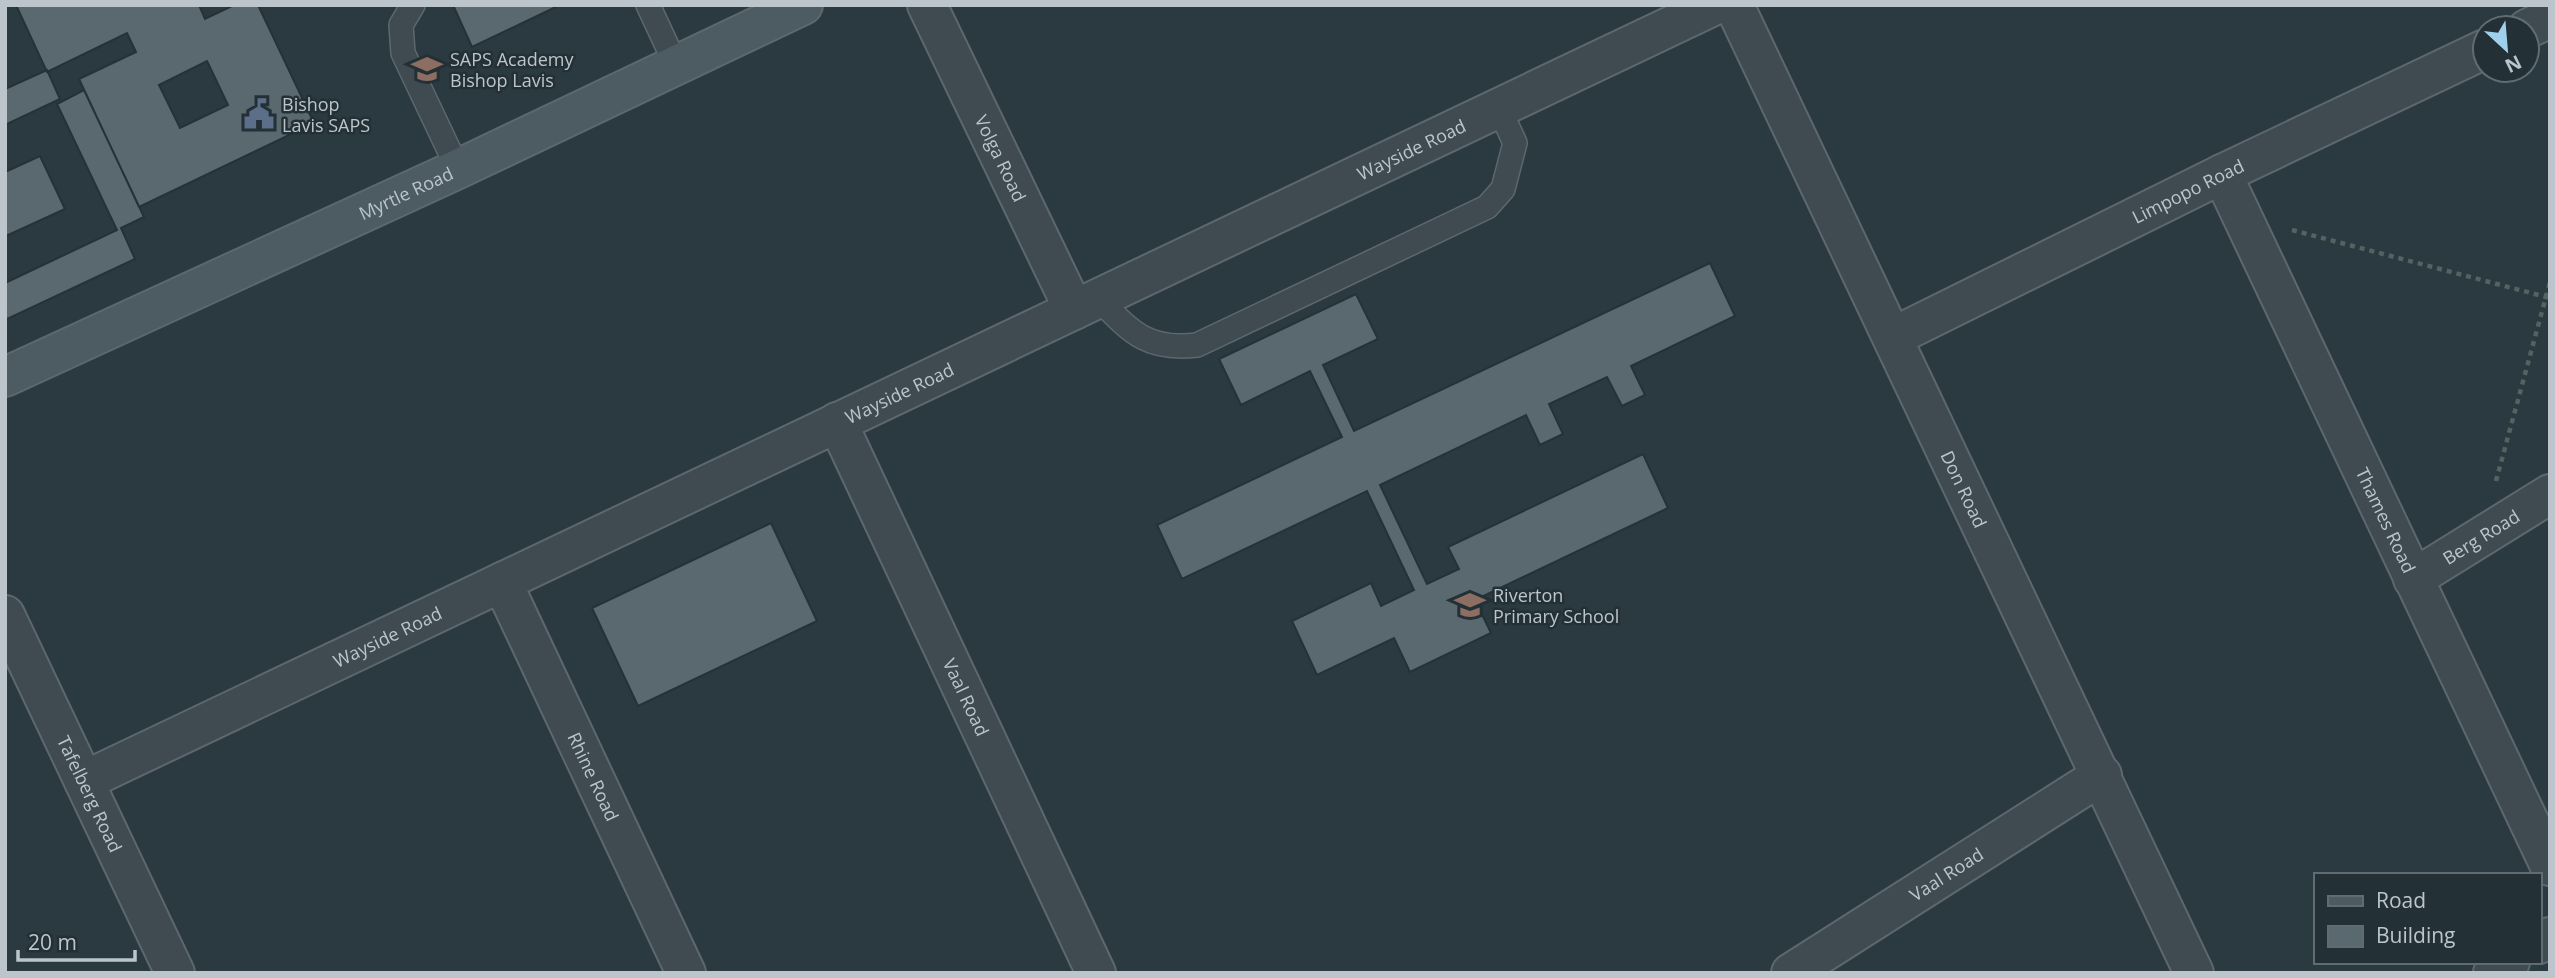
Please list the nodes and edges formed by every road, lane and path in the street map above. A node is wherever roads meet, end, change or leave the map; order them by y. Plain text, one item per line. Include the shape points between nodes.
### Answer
1 (413, 5) edge
2 (648, 5) edge
3 (803, 5) edge
4 (927, 5) edge
5 (1715, 5) edge
6 (1734, 5) edge
7 (2471, 56) edge
8 (676, 65) junction
9 (1499, 108) junction
10 (458, 169) junction
11 (2222, 174) junction
12 (2246, 226) junction
13 (2550, 282) edge
14 (2548, 298) edge
15 (1085, 304) junction
16 (1893, 337) junction
17 (5, 376) edge
18 (837, 422) junction
19 (2550, 494) edge
20 (2487, 533) junction
21 (2413, 579) junction
22 (502, 582) junction
23 (5, 615) edge
24 (2102, 775) junction
25 (84, 781) junction
26 (2550, 866) edge
27 (175, 973) edge
28 (686, 973) edge
29 (1096, 973) edge
30 (1791, 973) edge
31 (2194, 973) edge

1 - 10 lane via 401,25 403,52
2 - 8 lane
3 - 8 street, Myrtle Road
4 - 15 street, Volga Road
5 - 9 street, Wayside Road
6 - 16 street, Don Road
7 - 11 street, Limpopo Road
8 - 10 street, Myrtle Road
9 - 15 street, Wayside Road
9 - 15 lane via 1515,143 1503,189 1487,207 1197,345 1173,348 1144,340
10 - 17 street, Myrtle Road
11 - 12 street, Thames Road
11 - 16 street, Limpopo Road
12 - 14 path via 2280,227
12 - 21 street, Thames Road
13 - 14 path
14 - 20 path via 2490,505
15 - 18 street, Wayside Road
16 - 24 street, Don Road
18 - 22 street, Wayside Road
18 - 29 street, Vaal Road
19 - 20 street, Berg Road
20 - 21 street, Berg Road
21 - 26 street, Thames Road
22 - 25 street, Wayside Road
22 - 28 street, Rhine Road
23 - 25 street, Tafelberg Road
24 - 30 street, Vaal Road
24 - 31 street, Don Road
25 - 27 street, Tafelberg Road

